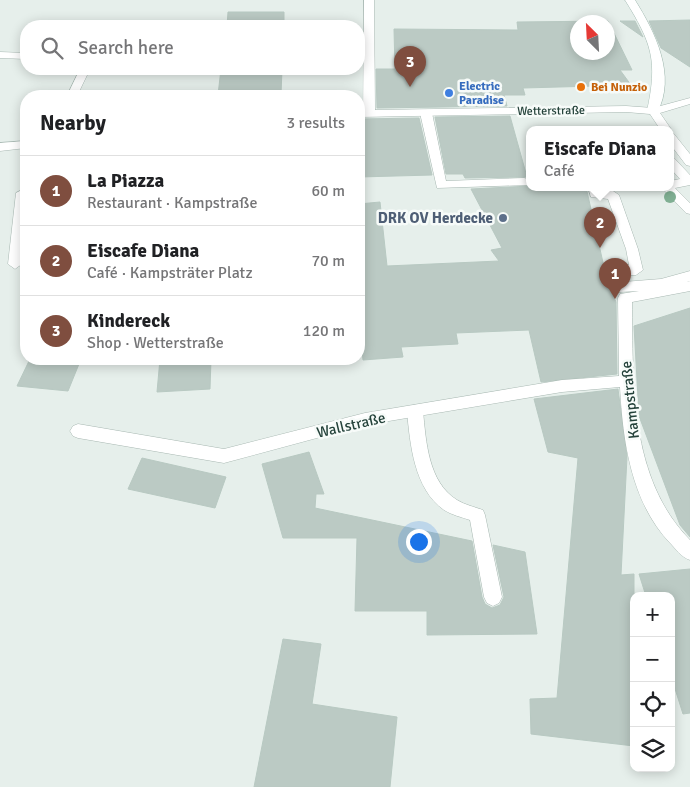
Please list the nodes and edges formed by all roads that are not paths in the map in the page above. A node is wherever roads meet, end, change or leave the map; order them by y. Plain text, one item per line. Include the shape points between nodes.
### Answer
1 (369, 0) edge
2 (630, 0) edge
3 (0, 55) edge
4 (20, 56) edge
5 (82, 75) edge
6 (75, 90) edge
7 (365, 91) edge
8 (690, 101) edge
9 (653, 111) junction
10 (426, 113) junction
11 (365, 114) edge
12 (664, 126) edge
13 (674, 141) edge
14 (20, 145) edge
15 (0, 147) edge
16 (690, 162) edge
17 (674, 165) edge
18 (524, 182) dead end
19 (674, 185) edge
20 (595, 191) edge
21 (673, 191) edge
22 (690, 210) edge
23 (20, 213) edge
24 (15, 264) dead end
25 (690, 276) edge
26 (690, 286) edge
27 (626, 381) junction
28 (415, 411) junction
29 (78, 431) dead end
30 (690, 552) edge
31 (493, 597) dead end

1 - 7 street
2 - 9 street via 649,30 657,60 659,80
3 - 4 street
5 - 6 street
8 - 9 street, Wetterstraße
9 - 10 street, Wetterstraße
9 - 12 street
10 - 11 street, Wetterstraße
10 - 18 street via 441,185
13 - 16 street
14 - 15 street
17 - 19 street via 689,181
20 - 25 street via 596,194 613,195 632,249 636,270 611,270 619,287 661,284
21 - 22 street
23 - 24 street
26 - 27 street, Kampstraße via 625,298
27 - 28 street, Wallstraße via 562,386
27 - 30 street, Kampstraße via 635,448 650,499 660,519
28 - 29 street, Wallstraße via 365,419 224,456
28 - 31 street via 418,444 434,489 452,505 477,515

